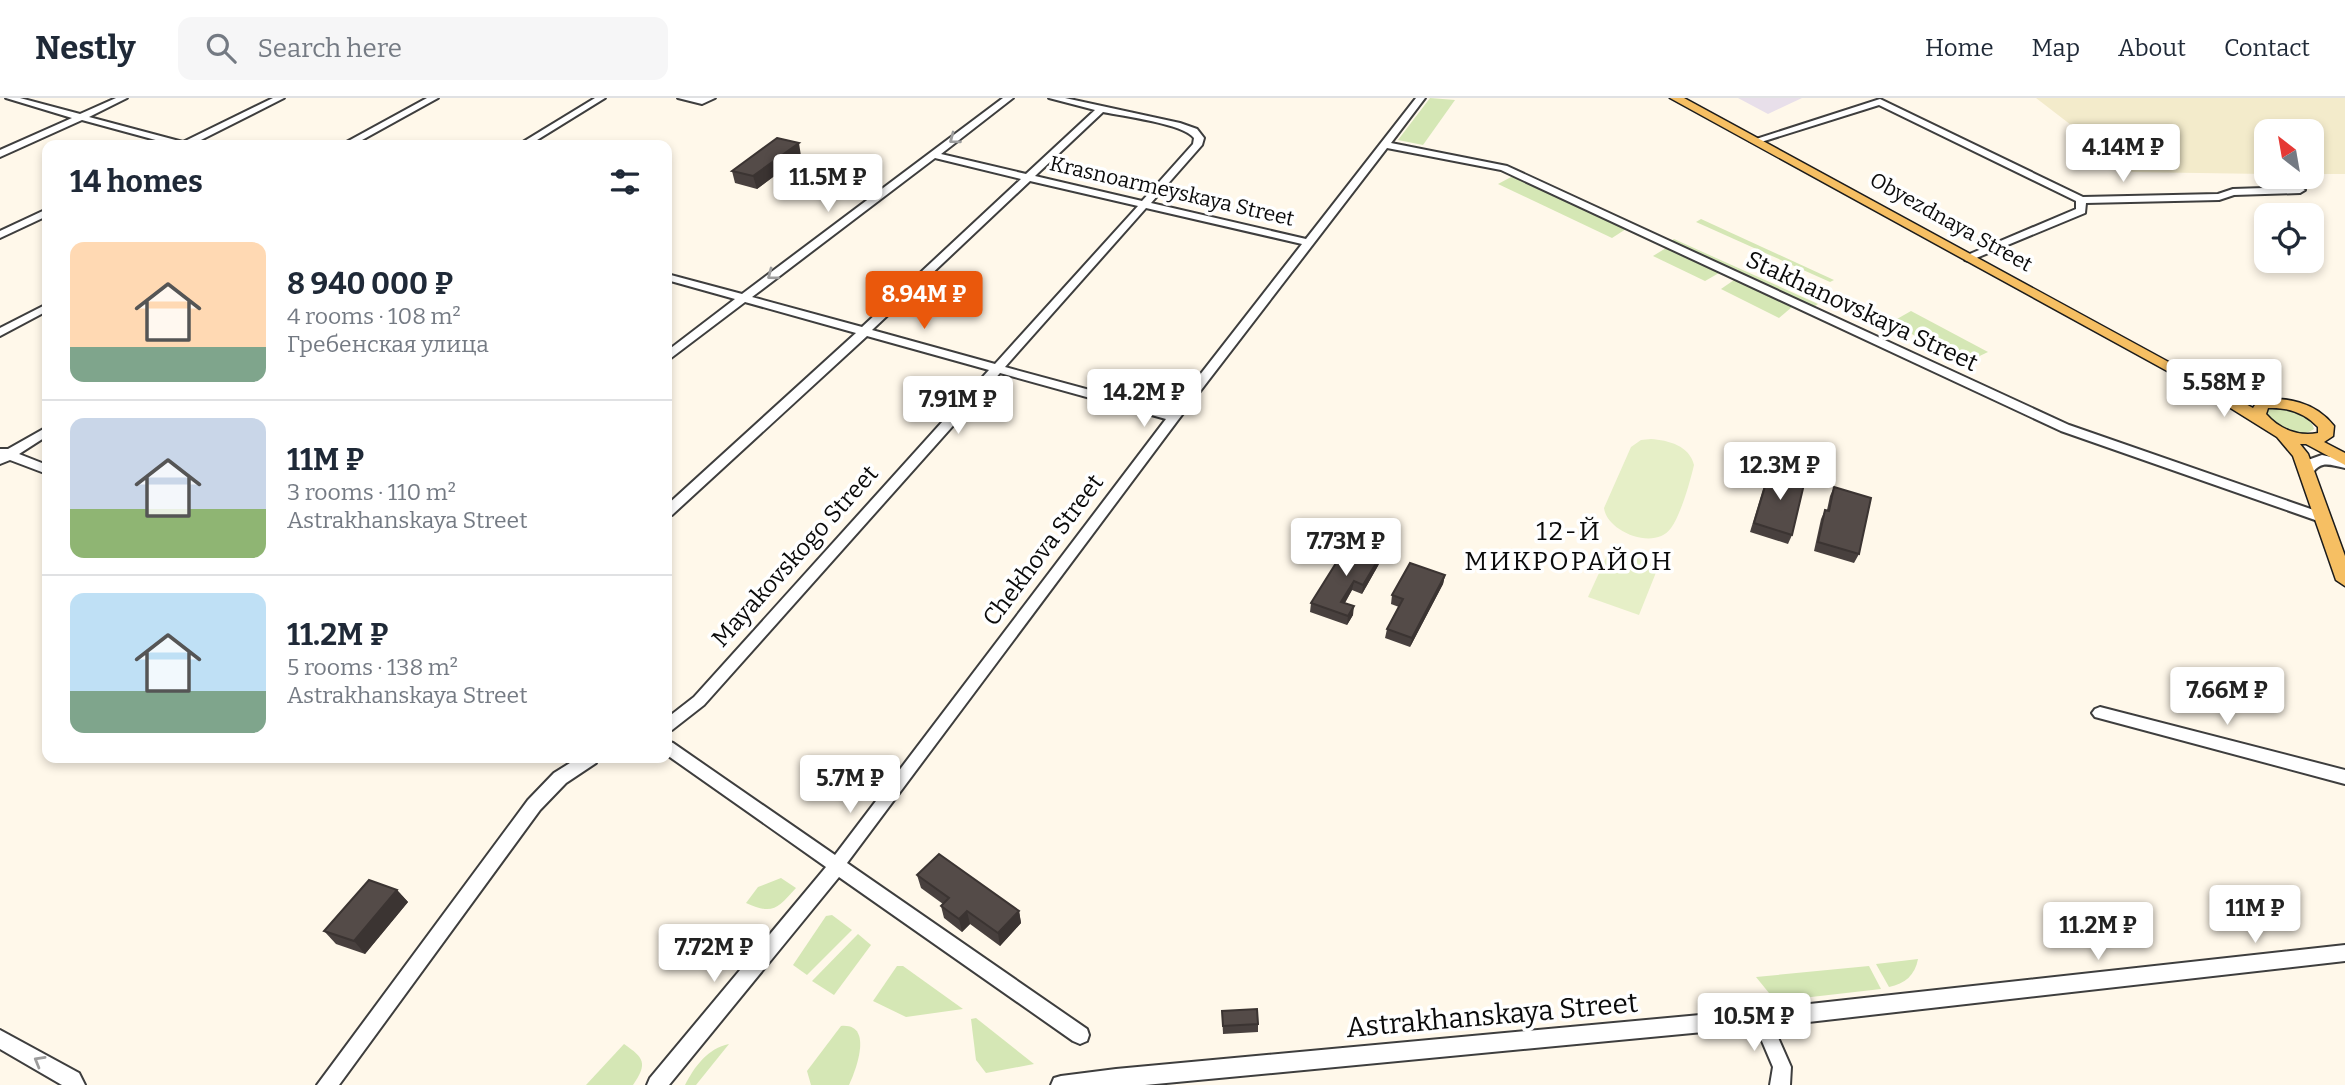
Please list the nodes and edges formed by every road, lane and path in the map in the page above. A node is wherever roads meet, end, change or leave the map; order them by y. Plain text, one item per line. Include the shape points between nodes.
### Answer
1 (10, 98) edge
2 (108, 98) edge
3 (123, 98) edge
4 (280, 98) edge
5 (434, 98) edge
6 (601, 98) edge
7 (682, 98) edge
8 (1009, 98) edge
9 (1053, 98) edge
10 (1421, 98) edge
11 (1676, 98) edge
12 (707, 100) edge
13 (1101, 108) junction
14 (76, 116) junction
15 (165, 140) edge
16 (194, 140) edge
17 (355, 140) edge
18 (531, 140) edge
19 (1755, 141) junction
20 (1385, 145) junction
21 (0, 146) edge
22 (0, 154) edge
23 (933, 155) junction
24 (1026, 177) junction
25 (2300, 190) dead end
26 (2081, 200) junction
27 (1144, 204) junction
28 (42, 214) edge
29 (0, 235) edge
30 (1310, 243) junction
31 (1969, 258) junction
32 (672, 278) edge
33 (742, 298) junction
34 (42, 310) edge
35 (865, 331) junction
36 (0, 333) edge
37 (672, 352) edge
38 (997, 369) junction
39 (2205, 386) junction
40 (2278, 403) junction
41 (1174, 417) junction
42 (2262, 420) junction
43 (2281, 433) junction
44 (42, 434) edge
45 (2310, 440) junction
46 (3, 455) edge
47 (2345, 462) edge
48 (42, 468) edge
49 (2307, 471) junction
50 (672, 507) edge
51 (2323, 518) junction
52 (2345, 580) edge
53 (2101, 713) dead end
54 (672, 722) edge
55 (672, 751) edge
56 (583, 763) edge
57 (2345, 777) edge
58 (837, 867) junction
59 (2345, 953) edge
60 (1760, 1016) junction
61 (1080, 1035) dead end
62 (0, 1039) edge
63 (1178, 1078) edge
64 (75, 1085) edge
65 (327, 1085) edge
66 (657, 1085) edge
67 (1061, 1085) edge
68 (1780, 1085) edge

1 - 14 street
2 - 14 street
3 - 14 street
4 - 16 street
5 - 17 street
6 - 18 street
7 - 12 street
8 -> 23 street
9 - 13 street
10 - 20 street, Chekhova Street
11 - 19 main road, Obyezdnaya Street
13 - 24 street
13 - 27 street, Mayakovskogo Street via 1194,131 1199,138
14 - 15 street
14 - 21 street
14 - 22 street
19 - 26 street via 1880,102
19 - 31 main road, Obyezdnaya Street
20 - 30 street, Chekhova Street
20 - 51 street, Stakhanovskaya Street via 1504,168 2065,428
23 - 24 street, Krasnoarmeyskaya Street
23 -> 33 street
24 - 27 street, Krasnoarmeyskaya Street
24 - 35 street
25 - 26 street
26 - 31 street via 2081,211
27 - 30 street, Krasnoarmeyskaya Street
27 - 38 street, Mayakovskogo Street
28 - 29 street
30 - 41 street, Chekhova Street
31 - 39 main road, Obyezdnaya Street
32 - 33 street
33 - 35 street
33 - 37 street
34 - 36 street
35 - 38 street
35 - 50 street
38 - 41 street
38 - 54 street, Mayakovskogo Street via 699,701
39 - 40 main road
39 - 42 main road
40 - 42 main road via 2262,405 2258,414
40 - 45 main road via 2307,411 2322,421 2325,436
41 - 58 street, Chekhova Street
42 - 43 main road
43 - 45 main road
43 - 49 main road via 2297,449
44 - 46 street
45 - 47 main road
46 - 48 street
47 - 49 street via 2322,459
49 - 51 main road
51 - 52 main road
53 - 57 street
55 - 58 street
56 - 65 street via 534,805
58 - 61 street
58 - 66 street, Chekhova Street
59 - 60 street, Astrakhanskaya Street
60 - 63 street, Astrakhanskaya Street
60 - 68 street via 1782,1067
64 -> 62 street
63 - 67 street, Astrakhanskaya Street

